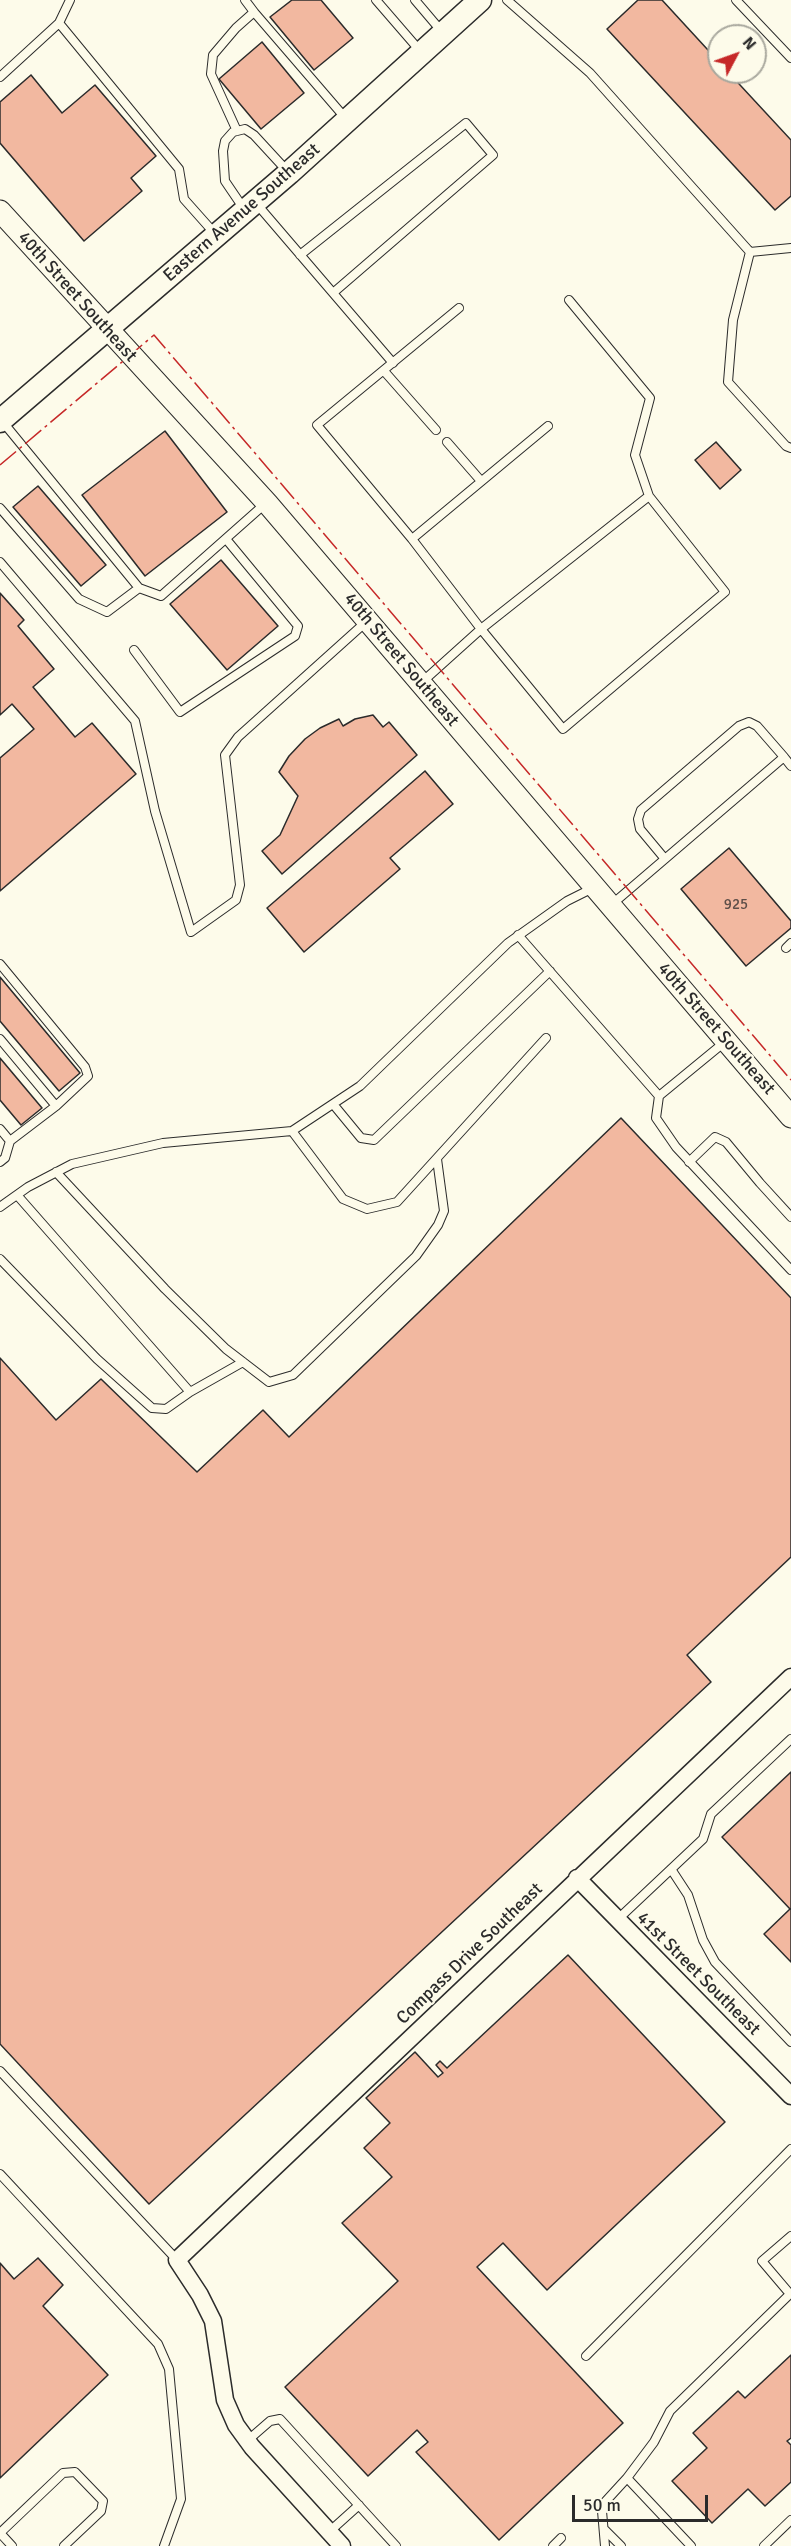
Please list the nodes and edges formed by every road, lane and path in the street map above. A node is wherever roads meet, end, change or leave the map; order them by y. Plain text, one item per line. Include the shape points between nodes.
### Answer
1 (70, 0) edge
2 (245, 0) edge
3 (376, 0) edge
4 (414, 0) edge
5 (480, 0) edge
6 (507, 0) edge
7 (736, 0) edge
8 (254, 12) junction
9 (59, 23) junction
10 (444, 33) junction
11 (422, 53) junction
12 (791, 58) edge
13 (0, 76) edge
14 (347, 121) junction
15 (237, 131) junction
16 (289, 173) junction
17 (250, 206) junction
18 (0, 212) edge
19 (216, 236) junction
20 (791, 248) edge
21 (750, 252) junction
22 (300, 255) junction
23 (333, 293) junction
24 (569, 300) dead end
25 (459, 308) dead end
26 (105, 329) junction
27 (393, 363) junction
28 (384, 371) junction
29 (1, 420) edge
30 (548, 426) dead end
31 (436, 430) dead end
32 (447, 442) dead end
33 (791, 448) edge
34 (481, 481) junction
35 (649, 496) junction
36 (267, 503) junction
37 (0, 508) edge
38 (226, 538) junction
39 (412, 539) junction
40 (0, 562) edge
41 (140, 588) junction
42 (368, 621) junction
43 (481, 630) junction
44 (134, 650) dead end
45 (421, 683) junction
46 (784, 757) junction
47 (791, 766) edge
48 (666, 859) junction
49 (594, 887) junction
50 (610, 906) junction
51 (518, 935) junction
52 (0, 964) edge
53 (550, 971) junction
54 (546, 1038) dead end
55 (0, 1039) edge
56 (726, 1041) junction
57 (659, 1096) junction
58 (333, 1104) junction
59 (56, 1106) junction
60 (791, 1117) edge
61 (0, 1129) edge
62 (292, 1131) junction
63 (10, 1141) junction
64 (437, 1159) junction
65 (0, 1162) edge
66 (689, 1162) junction
67 (56, 1172) junction
68 (17, 1195) junction
69 (0, 1207) edge
70 (791, 1216) edge
71 (0, 1259) edge
72 (791, 1270) edge
73 (243, 1362) junction
74 (190, 1392) junction
75 (791, 1677) edge
76 (791, 1740) edge
77 (670, 1869) junction
78 (578, 1878) junction
79 (617, 1920) junction
80 (791, 2042) edge
81 (0, 2071) edge
82 (791, 2096) edge
83 (791, 2150) edge
84 (0, 2174) edge
85 (791, 2236) edge
86 (177, 2260) junction
87 (790, 2295) edge
88 (586, 2356) dead end
89 (247, 2441) junction
90 (627, 2478) junction
91 (359, 2505) junction
92 (791, 2520) edge
93 (604, 2529) junction
94 (329, 2532) junction
95 (0, 2533) edge
96 (561, 2538) dead end
97 (12, 2546) edge
98 (64, 2546) edge
99 (164, 2546) edge
100 (342, 2546) edge
101 (396, 2546) edge
102 (553, 2546) edge
103 (604, 2546) edge
104 (621, 2546) edge
105 (691, 2546) edge
106 (764, 2546) edge

1 - 9 lane
2 - 8 lane
3 - 11 lane
4 - 10 lane
5 - 10 main road, Eastern Avenue Southeast
6 - 21 lane via 590,73
7 - 12 lane
8 - 14 lane
8 - 15 lane via 213,55 211,74
9 - 13 lane
9 - 19 lane via 179,169 184,199
10 - 11 main road, Eastern Avenue Southeast
11 - 14 main road, Eastern Avenue Southeast
14 - 16 main road, Eastern Avenue Southeast
15 - 16 lane via 245,129 254,135
15 - 17 lane via 225,141 225,181
16 - 17 main road, Eastern Avenue Southeast
17 - 19 main road, Eastern Avenue Southeast
17 - 22 lane
18 - 26 street, 40th Street Southeast
19 - 26 main road, Eastern Avenue Southeast
20 - 21 lane
21 - 33 lane via 733,320 728,382
22 - 23 lane
22 - 23 lane via 466,123 493,155
23 - 27 lane
24 - 35 lane via 650,398 635,455
25 - 27 lane
26 - 29 main road, Eastern Avenue Southeast
26 - 36 street, 40th Street Southeast
27 - 28 lane
28 - 31 lane
28 - 39 lane via 317,425
29 - 41 lane
30 - 34 lane
32 - 34 lane
34 - 39 lane
35 - 43 lane
35 - 43 lane via 726,592 563,729
36 - 38 lane
36 - 42 street, 40th Street Southeast
37 - 41 lane via 79,599 107,612
38 - 41 lane via 161,596
38 - 44 lane via 298,626 295,636 180,712
39 - 43 lane
40 - 42 lane via 135,721 155,811 191,932 236,900 240,885 225,755 238,737
42 - 45 street, 40th Street Southeast
43 - 45 lane
45 - 49 street, 40th Street Southeast
46 - 47 lane
46 - 48 lane
46 - 48 lane via 749,722 739,726 641,810 640,829
48 - 50 lane
49 - 50 street, 40th Street Southeast
49 - 51 lane
50 - 56 street, 40th Street Southeast
51 - 53 lane
51 - 58 lane via 360,1086
52 - 59 lane via 85,1067 88,1076
53 - 57 lane
53 - 58 lane via 374,1140 361,1138
54 - 64 lane
55 - 59 lane
56 - 57 lane
56 - 60 street, 40th Street Southeast
57 - 66 lane via 657,1118
58 - 62 lane
59 - 63 lane
61 - 63 lane
62 - 64 lane via 343,1199 367,1209 397,1202
62 - 67 lane via 163,1143 72,1164
63 - 65 lane
64 - 73 lane via 444,1211 416,1256 293,1375 269,1382
66 - 70 lane via 715,1137 726,1142
66 - 72 lane
67 - 68 lane
67 - 73 lane via 139,1263
68 - 69 lane
68 - 74 lane
71 - 74 lane via 97,1359 152,1408 166,1409
73 - 74 lane
75 - 78 street, Compass Drive Southeast
76 - 77 lane via 711,1814 703,1839
77 - 79 lane
77 - 80 lane via 688,1894 703,1940 715,1962
78 - 79 street, 41st Street Southeast
78 - 86 street, Compass Drive Southeast
79 - 82 street, 41st Street Southeast
81 - 86 lane
83 - 88 lane
84 - 99 lane via 158,2344 169,2369 181,2499
85 - 87 lane via 762,2261
86 - 89 street via 213,2321 225,2400
87 - 90 lane via 670,2411 654,2442
89 - 91 lane via 270,2421 280,2419
89 - 94 street
90 - 93 lane via 605,2502
90 - 105 lane
91 - 94 lane
91 - 101 lane
92 - 106 lane
93 - 103 lane
93 - 104 lane
94 - 100 street
95 - 97 lane
95 - 98 lane via 63,2473 75,2472 103,2501 101,2511
96 - 102 lane

